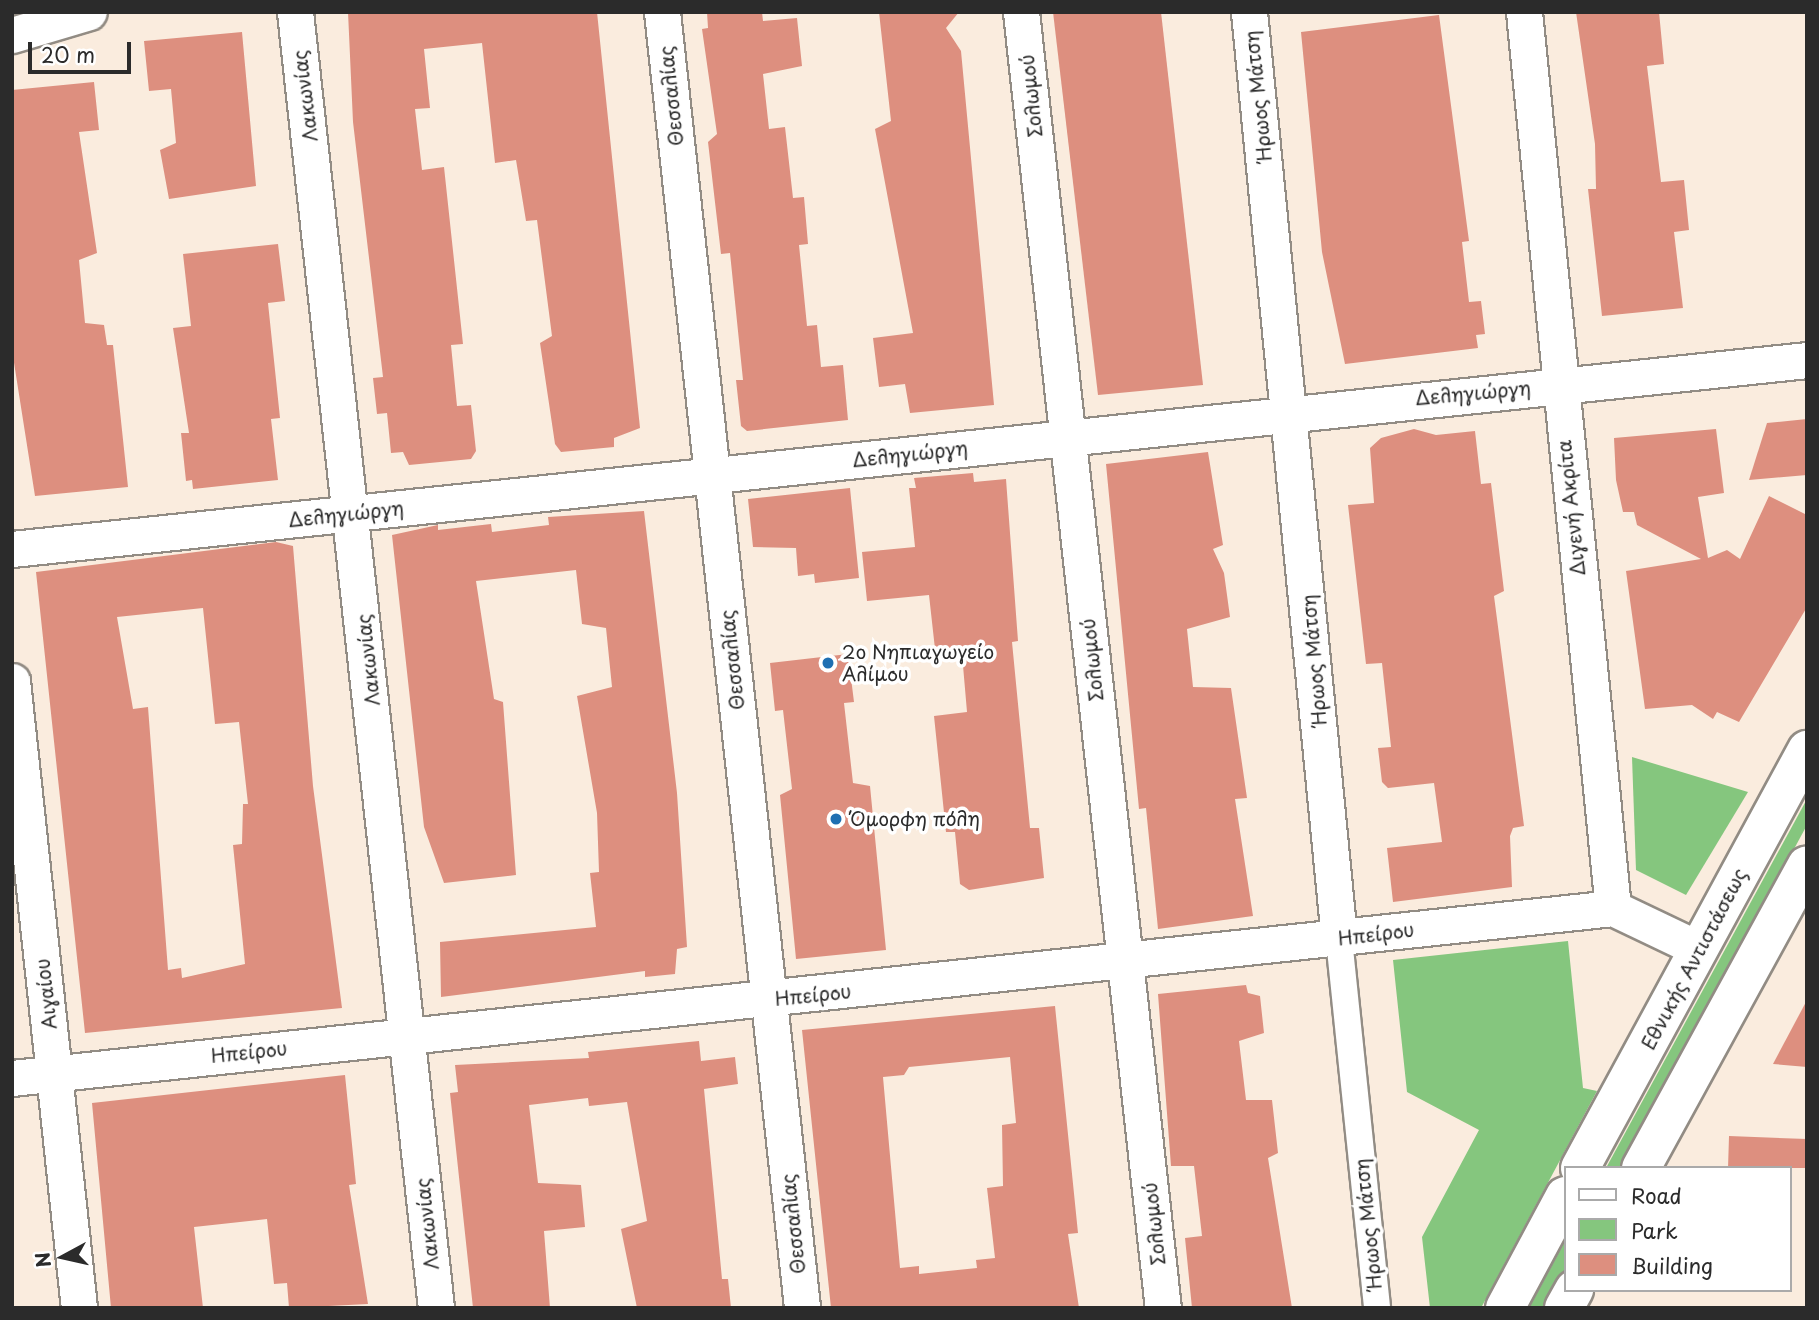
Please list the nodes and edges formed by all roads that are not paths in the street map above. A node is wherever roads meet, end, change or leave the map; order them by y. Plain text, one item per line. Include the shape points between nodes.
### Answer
1 (89, 12) edge
2 (295, 12) edge
3 (662, 12) edge
4 (1021, 12) edge
5 (1249, 12) edge
6 (1524, 12) edge
7 (12, 34) edge
8 (1807, 360) edge
9 (1558, 385) junction
10 (1290, 410) junction
11 (1068, 439) junction
12 (712, 474) junction
13 (352, 513) junction
14 (12, 548) edge
15 (12, 681) edge
16 (1807, 750) edge
17 (1807, 865) edge
18 (1613, 908) junction
19 (1339, 939) junction
20 (1699, 949) junction
21 (1125, 964) junction
22 (769, 999) junction
23 (407, 1034) junction
24 (54, 1074) junction
25 (12, 1079) edge
26 (1581, 1166) edge
27 (1642, 1166) edge
28 (1563, 1200) edge
29 (1573, 1292) edge
30 (79, 1308) edge
31 (436, 1308) edge
32 (802, 1308) edge
33 (1163, 1308) edge
34 (1377, 1308) edge
35 (1505, 1308) edge
36 (1564, 1308) edge

1 - 7 street
2 - 13 street, Λακωνίας
3 - 12 street, Θεσσαλίας
4 - 11 street, Σολωμού
5 - 10 street, Ήρωος Μάτση
6 - 9 street, Διγενή Ακρίτα
8 - 9 street, Δεληγιώργη
9 - 10 street, Δεληγιώργη
9 - 18 street, Διγενή Ακρίτα
10 - 11 street, Δεληγιώργη
10 - 19 street, Ήρωος Μάτση
11 - 12 street, Δεληγιώργη
11 - 21 street, Σολωμού
12 - 13 street, Δεληγιώργη
12 - 22 street, Θεσσαλίας
13 - 14 street, Δεληγιώργη
13 - 23 street, Λακωνίας
15 - 24 street, Αιγαίου
16 - 20 street, Εθνικής Αντιστάσεως
17 - 27 street
18 - 19 street, Ηπείρου
18 - 20 street
19 - 21 street, Ηπείρου
19 - 34 street, Ήρωος Μάτση
20 - 26 street, Εθνικής Αντιστάσεως
21 - 22 street, Ηπείρου
21 - 33 street, Σολωμού
22 - 23 street, Ηπείρου
22 - 32 street, Θεσσαλίας
23 - 24 street, Ηπείρου
23 - 31 street, Λακωνίας
24 - 25 street, Ηπείρου
24 - 30 street, Αιγαίου
28 - 35 street
29 - 36 street

